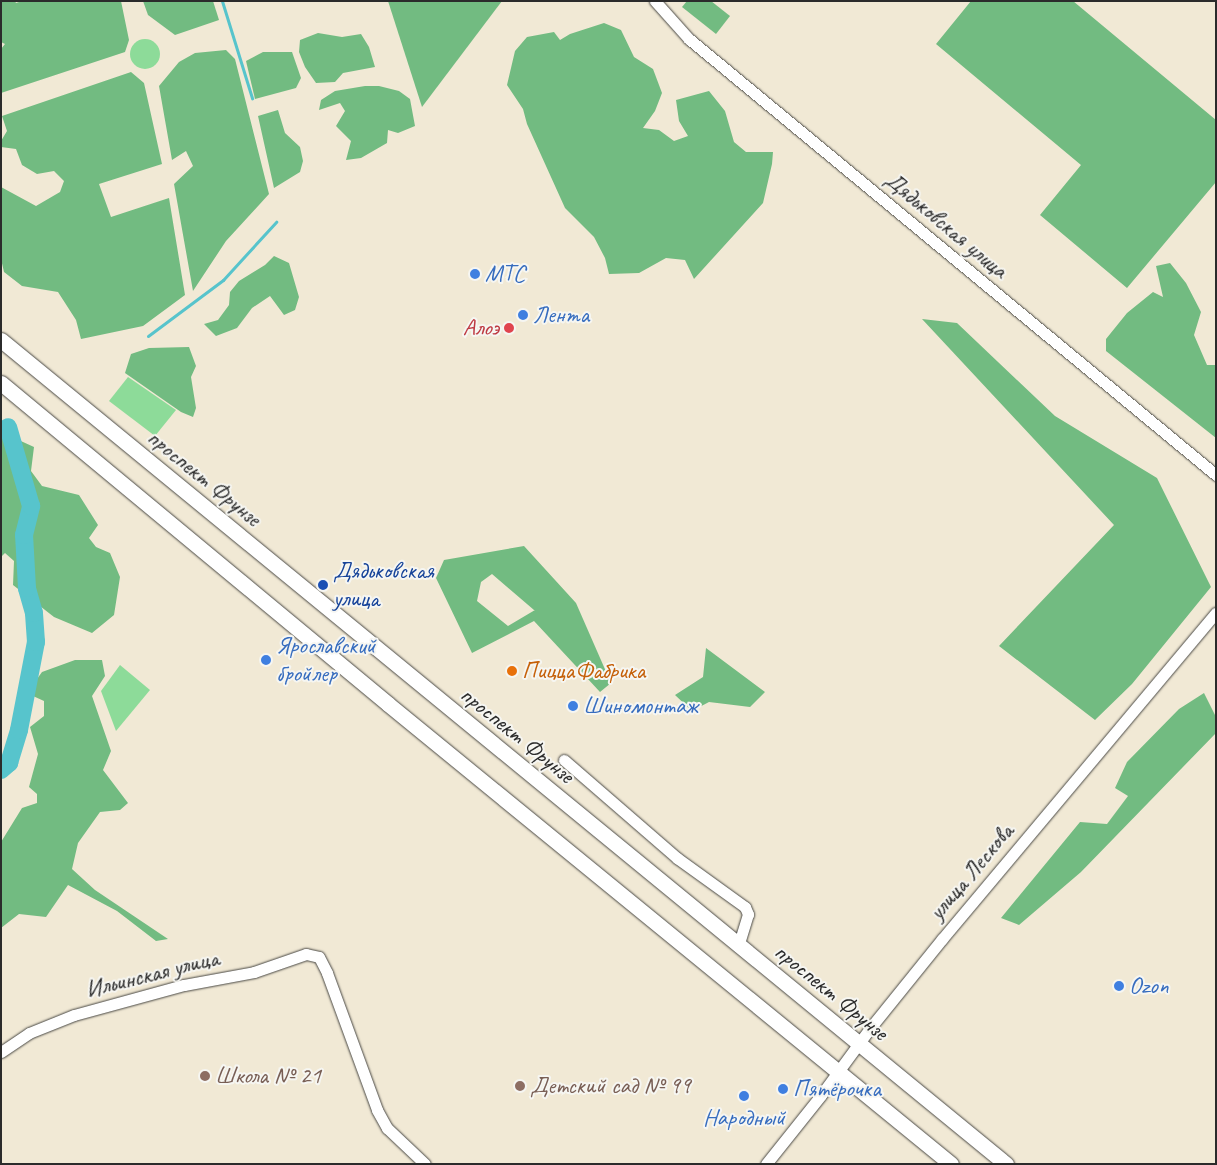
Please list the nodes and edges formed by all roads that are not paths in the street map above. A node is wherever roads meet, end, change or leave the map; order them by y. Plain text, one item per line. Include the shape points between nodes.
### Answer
1 (655, 1) edge
2 (4, 347) edge
3 (1, 383) edge
4 (1216, 475) edge
5 (1216, 613) edge
6 (564, 760) dead end
7 (738, 946) junction
8 (859, 1044) junction
9 (1, 1052) edge
10 (838, 1072) junction
11 (425, 1164) edge
12 (766, 1164) edge
13 (951, 1164) edge
14 (1006, 1164) edge

1 - 4 street, Дядьковская улица via 689,39
2 - 7 main road, проспект Фрунзе
3 - 10 main road
5 - 8 street, улица Лескова via 942,939
6 - 7 street via 677,858 744,907 748,914
7 - 8 main road, проспект Фрунзе
8 - 10 street, улица Лескова
8 - 14 main road, проспект Фрунзе
9 - 11 street, Ильинская улица via 29,1033 74,1016 184,985 254,972 306,954 319,957 377,1110 387,1128
10 - 12 street, улица Лескова
10 - 13 main road

